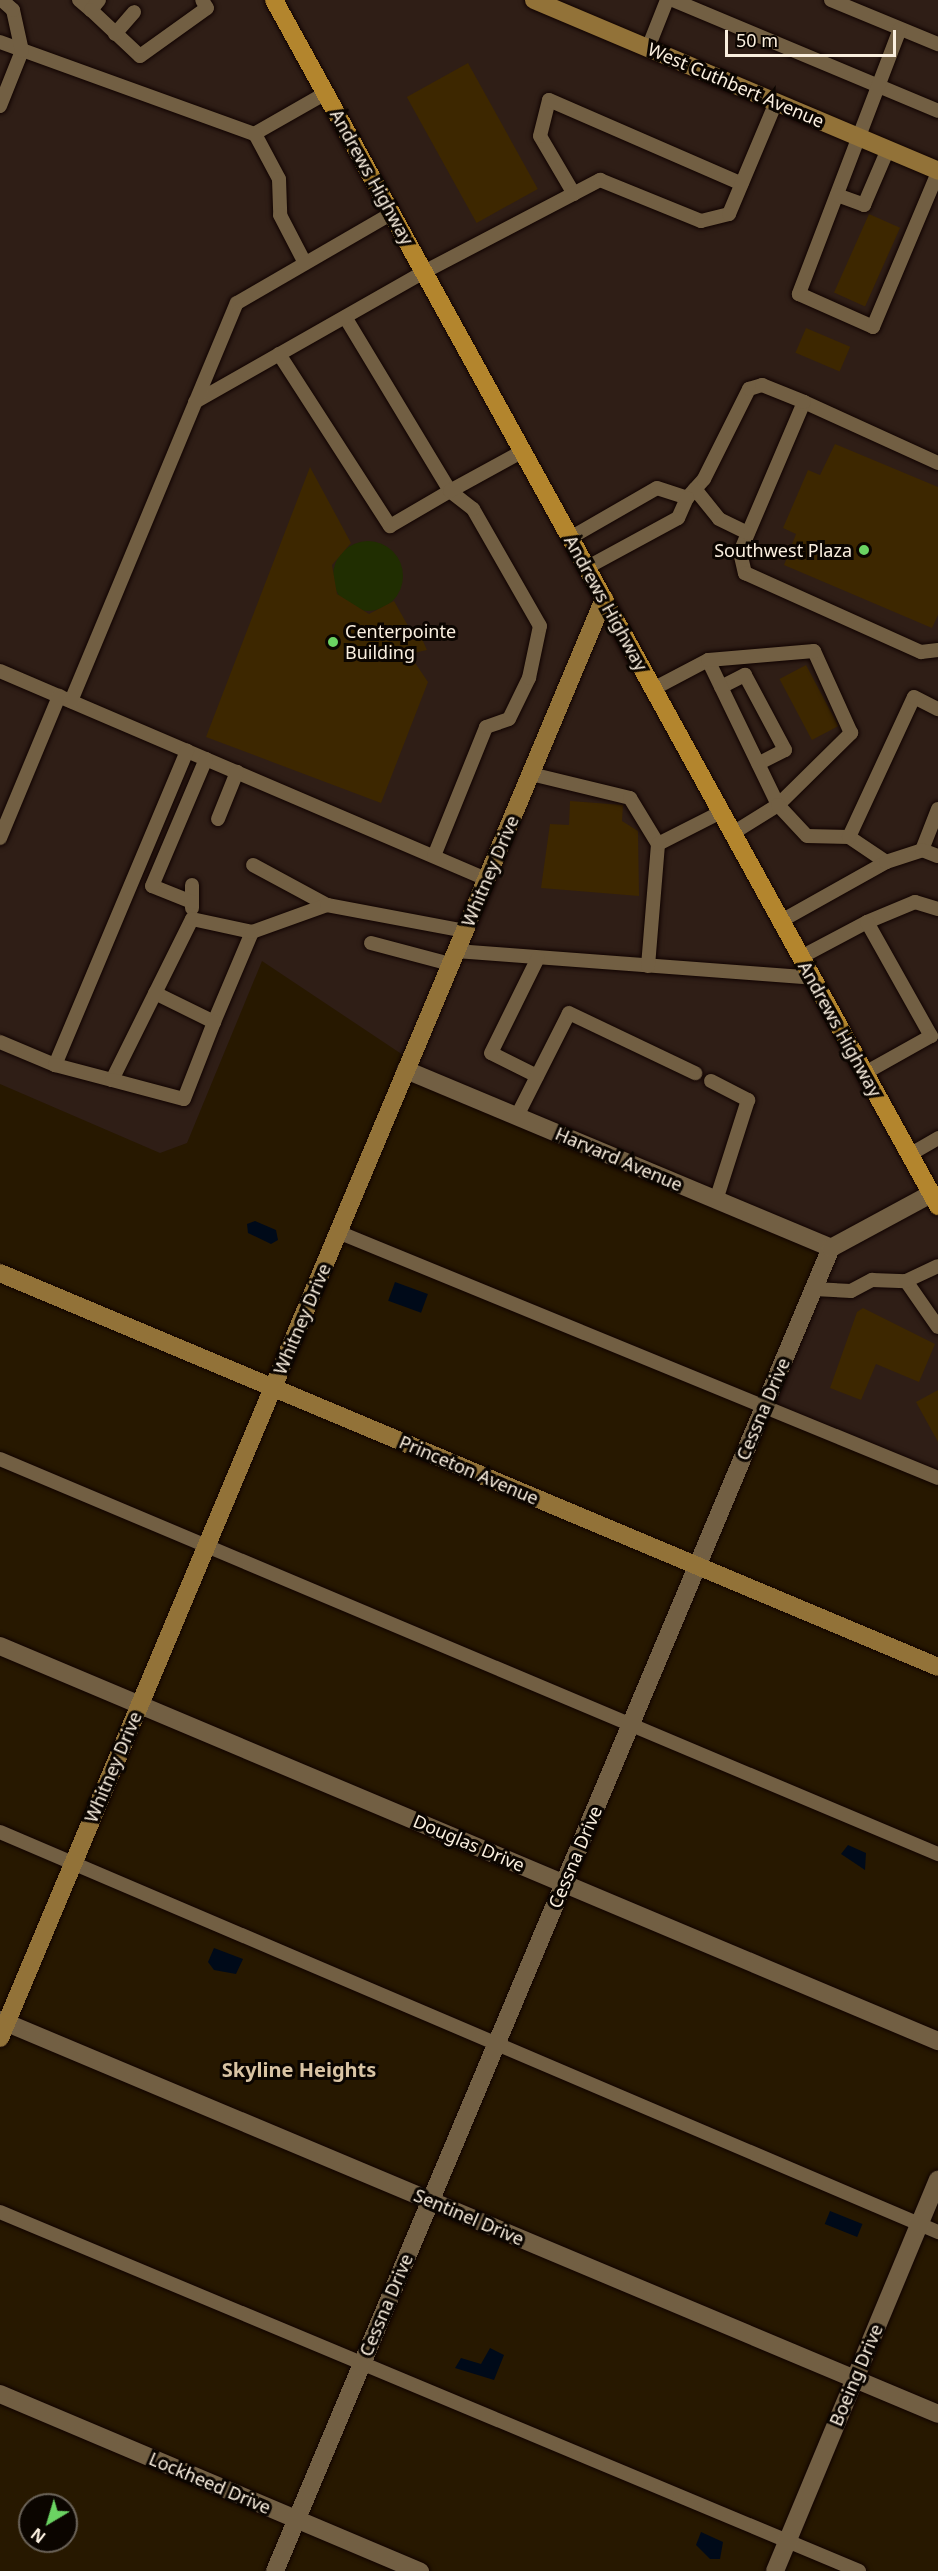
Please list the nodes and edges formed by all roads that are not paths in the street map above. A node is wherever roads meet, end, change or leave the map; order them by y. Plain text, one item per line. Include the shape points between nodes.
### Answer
1 (2, 0) edge
2 (79, 0) edge
3 (202, 0) edge
4 (274, 0) edge
5 (534, 0) edge
6 (668, 0) edge
7 (672, 0) edge
8 (831, 0) edge
9 (95, 5) edge
10 (134, 12) dead end
11 (900, 28) junction
12 (115, 33) junction
13 (0, 42) edge
14 (938, 44) edge
15 (648, 48) junction
16 (22, 51) junction
17 (879, 86) junction
18 (326, 93) junction
19 (776, 102) junction
20 (0, 106) edge
21 (938, 111) edge
22 (255, 134) junction
23 (859, 137) junction
24 (888, 149) junction
25 (938, 171) edge
26 (741, 184) junction
27 (574, 194) junction
28 (837, 195) junction
29 (392, 213) junction
30 (305, 264) junction
31 (424, 272) junction
32 (345, 317) junction
33 (279, 354) junction
34 (195, 402) junction
35 (804, 402) junction
36 (523, 451) junction
37 (938, 463) edge
38 (450, 491) junction
39 (691, 494) junction
40 (748, 533) junction
41 (570, 538) junction
42 (586, 568) junction
43 (604, 599) junction
44 (938, 650) edge
45 (708, 660) junction
46 (0, 671) edge
47 (721, 687) junction
48 (653, 689) junction
49 (65, 698) junction
50 (938, 709) edge
51 (187, 750) junction
52 (206, 759) junction
53 (758, 764) junction
54 (237, 772) junction
55 (531, 774) junction
56 (778, 805) junction
57 (938, 810) edge
58 (721, 812) junction
59 (218, 819) dead end
60 (733, 833) junction
61 (849, 837) junction
62 (0, 838) edge
63 (658, 844) junction
64 (922, 850) junction
65 (434, 856) junction
66 (938, 856) edge
67 (886, 862) junction
68 (253, 864) dead end
69 (486, 879) junction
70 (192, 885) dead end
71 (192, 902) junction
72 (327, 904) junction
73 (938, 909) edge
74 (192, 919) junction
75 (781, 921) junction
76 (867, 922) junction
77 (465, 931) junction
78 (252, 932) junction
79 (371, 943) dead end
80 (801, 957) junction
81 (453, 958) junction
82 (538, 958) junction
83 (648, 966) junction
84 (813, 978) junction
85 (155, 993) junction
86 (214, 1022) junction
87 (935, 1034) edge
88 (0, 1042) edge
89 (55, 1065) junction
90 (406, 1070) junction
91 (695, 1073) dead end
92 (865, 1073) junction
93 (537, 1076) junction
94 (112, 1080) junction
95 (711, 1080) dead end
96 (517, 1116) junction
97 (938, 1138) edge
98 (909, 1155) junction
99 (716, 1200) junction
100 (934, 1200) edge
101 (338, 1232) junction
102 (831, 1248) junction
103 (938, 1266) edge
104 (0, 1273) edge
105 (906, 1281) junction
106 (814, 1289) junction
107 (938, 1327) edge
108 (273, 1389) junction
109 (764, 1407) junction
110 (0, 1459) edge
111 (938, 1478) edge
112 (206, 1546) junction
113 (697, 1565) junction
114 (0, 1646) edge
115 (938, 1667) edge
116 (140, 1704) junction
117 (630, 1726) junction
118 (0, 1832) edge
119 (938, 1854) edge
120 (73, 1863) junction
121 (564, 1884) junction
122 (2, 2027) edge
123 (938, 2041) edge
124 (495, 2045) junction
125 (938, 2180) edge
126 (430, 2200) junction
127 (0, 2212) edge
128 (919, 2224) junction
129 (938, 2232) edge
130 (362, 2363) junction
131 (855, 2379) junction
132 (0, 2394) edge
133 (938, 2414) edge
134 (296, 2520) junction
135 (788, 2541) junction
136 (275, 2571) edge
137 (420, 2571) edge
138 (775, 2571) edge
139 (860, 2571) edge

1 - 16 lane via 13,10
2 - 9 lane
3 - 12 lane via 207,8 140,56
4 - 18 main road, Andrews Highway
5 - 15 street, West Cuthbert Avenue
6 - 15 lane
7 - 17 lane
8 - 11 lane
9 - 12 lane
10 - 12 lane
11 - 14 lane
11 - 17 lane
13 - 16 lane
15 - 19 street, West Cuthbert Avenue
16 - 20 lane
16 - 22 lane
17 - 21 lane
17 - 23 lane
18 - 22 lane
18 - 29 main road, Andrews Highway
19 - 23 street, West Cuthbert Avenue
19 - 26 lane
22 - 30 lane via 279,179 280,215
23 - 24 street, West Cuthbert Avenue
23 - 28 lane
24 - 25 street, West Cuthbert Avenue
24 - 28 lane via 864,205
25 - 28 lane via 873,327 799,294
26 - 27 lane via 729,214 701,221 600,180
26 - 27 lane via 549,100 540,136
27 - 31 lane
29 - 30 lane
29 - 31 main road, Andrews Highway
30 - 34 lane via 237,303
31 - 32 lane
31 - 36 main road, Andrews Highway
32 - 33 lane
32 - 38 lane
33 - 34 lane
33 - 38 lane via 390,526
34 - 49 lane
35 - 37 lane
35 - 39 lane via 762,385 749,389
35 - 40 lane
36 - 38 lane
36 - 41 main road, Andrews Highway
38 - 65 lane via 473,509 540,626 529,678 509,719 486,727
39 - 40 lane via 719,519
39 - 41 lane via 657,488
39 - 42 lane via 678,518
40 - 44 lane via 740,552 745,573 921,652
41 - 42 main road, Andrews Highway
42 - 43 main road, Andrews Highway
43 - 48 main road, Andrews Highway
43 - 55 street, Whitney Drive
45 - 47 lane
45 - 48 lane
45 - 56 lane via 814,651 851,733
46 - 49 lane
47 - 53 lane
47 - 53 lane via 745,675 785,750
48 - 58 main road, Andrews Highway
49 - 51 lane
49 - 62 lane
50 - 61 lane via 914,697
51 - 52 lane
51 - 89 lane
52 - 54 lane
52 - 71 lane via 152,886
53 - 56 lane
54 - 59 lane
54 - 65 lane
55 - 63 lane via 630,798
55 - 69 street, Whitney Drive
56 - 60 lane
56 - 61 lane via 807,836
57 - 64 lane
58 - 60 main road, Andrews Highway
58 - 63 lane
60 - 75 main road, Andrews Highway
61 - 67 lane
63 - 83 lane
64 - 66 lane
64 - 67 lane
65 - 69 lane
67 - 75 lane
68 - 72 lane
69 - 77 street, Whitney Drive
70 - 71 lane
71 - 74 lane
72 - 77 lane
72 - 78 lane
73 - 76 lane via 915,902
74 - 78 lane
74 - 85 lane
75 - 80 main road, Andrews Highway
76 - 80 lane
76 - 87 lane
77 - 81 street, Whitney Drive
78 - 86 lane
79 - 81 lane
80 - 84 main road, Andrews Highway
81 - 82 lane
81 - 90 street, Whitney Drive
82 - 83 lane
82 - 93 lane via 491,1053
83 - 84 lane
84 - 92 main road, Andrews Highway
85 - 86 lane
85 - 94 lane
86 - 94 lane via 184,1099
87 - 92 lane
88 - 89 lane
89 - 94 lane
90 - 96 street, Harvard Avenue
90 - 101 street, Whitney Drive
91 - 93 lane via 569,1012
92 - 98 main road, Andrews Highway
93 - 96 lane
95 - 99 lane via 748,1100
96 - 99 street, Harvard Avenue
97 - 98 lane
98 - 100 main road, Andrews Highway
99 - 102 street, Harvard Avenue
100 - 102 street
101 - 108 street, Whitney Drive
101 - 109 lane
102 - 106 street, Cessna Drive
103 - 105 lane
104 - 108 street, Princeton Avenue
105 - 106 lane via 872,1280 851,1291
105 - 107 lane
106 - 109 street, Cessna Drive
108 - 112 street, Whitney Drive
108 - 113 street, Princeton Avenue
109 - 111 lane
109 - 113 street, Cessna Drive
110 - 112 lane
112 - 116 street, Whitney Drive
112 - 117 lane
113 - 115 street, Princeton Avenue
113 - 117 street, Cessna Drive
114 - 116 street, Douglas Drive
116 - 120 street, Whitney Drive
116 - 121 street, Douglas Drive
117 - 119 lane
117 - 121 street, Cessna Drive
118 - 120 lane
120 - 122 street, Whitney Drive
120 - 124 lane
121 - 123 street, Douglas Drive
121 - 124 street, Cessna Drive
122 - 126 street, Sentinel Drive
124 - 126 street, Cessna Drive
124 - 128 lane
125 - 128 street, Boeing Drive
126 - 130 street, Cessna Drive
126 - 131 street, Sentinel Drive
127 - 130 lane
128 - 129 lane
128 - 131 street, Boeing Drive
130 - 134 street, Cessna Drive
130 - 135 lane
131 - 133 street, Sentinel Drive
131 - 135 street, Boeing Drive
132 - 134 street, Lockheed Drive
134 - 136 street, Cessna Drive
134 - 137 street, Lockheed Drive
135 - 138 street, Boeing Drive
135 - 139 lane

